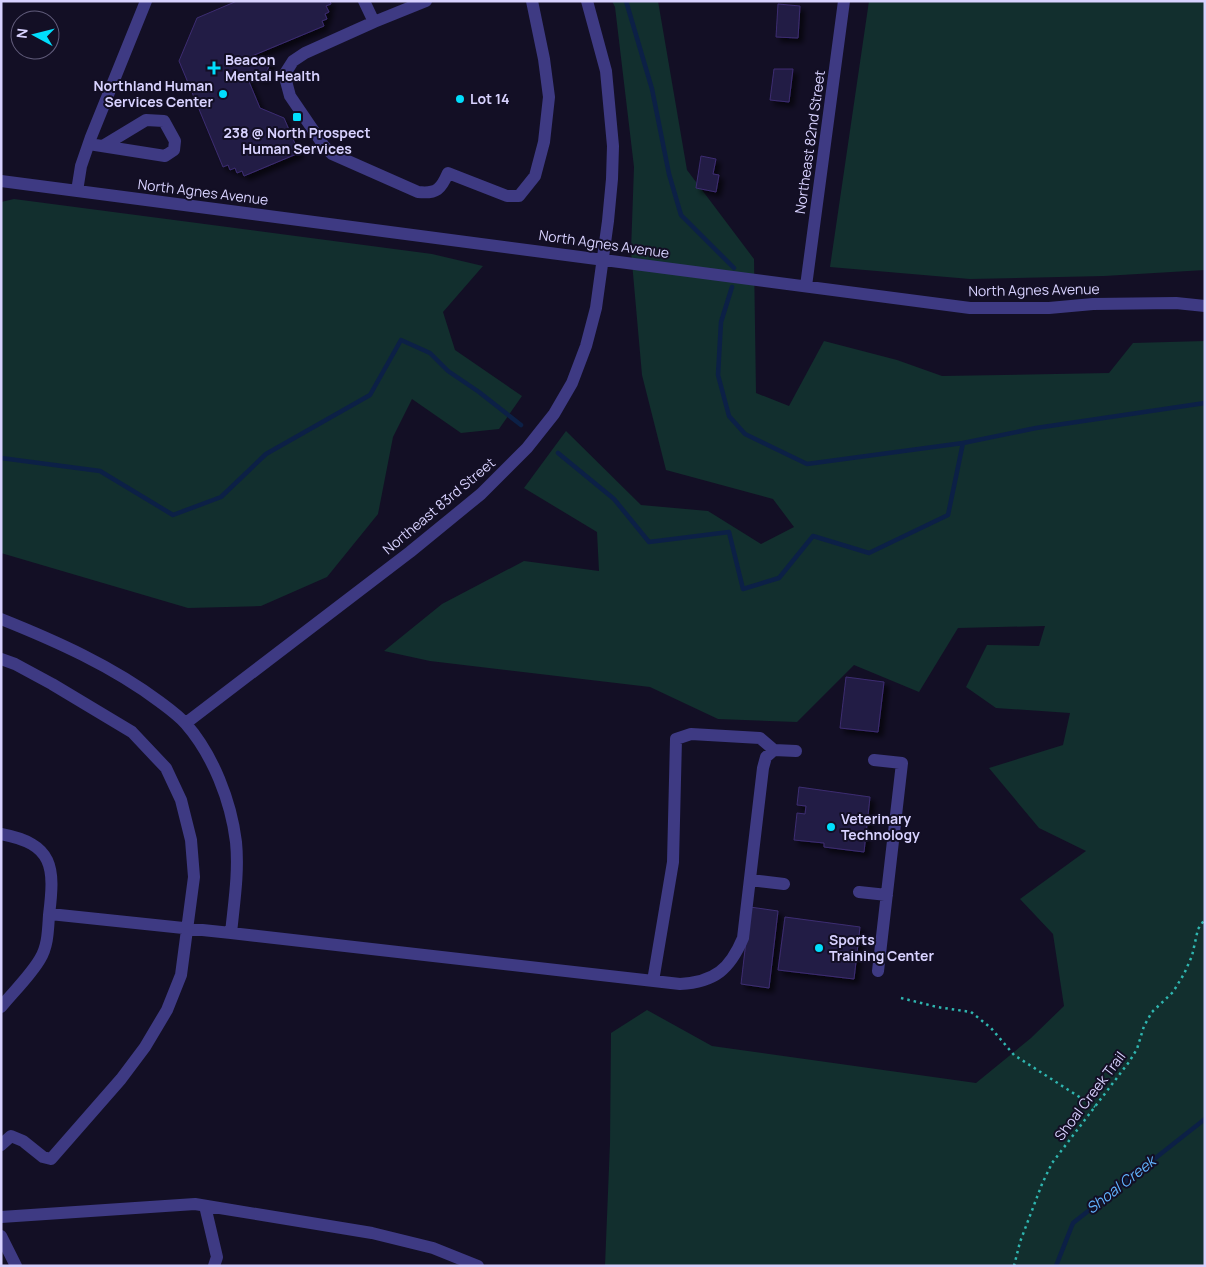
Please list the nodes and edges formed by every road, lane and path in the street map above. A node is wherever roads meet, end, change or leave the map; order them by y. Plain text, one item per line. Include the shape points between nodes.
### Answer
1 (146, 1) edge
2 (364, 1) edge
3 (426, 1) edge
4 (532, 1) edge
5 (587, 1) edge
6 (844, 1) edge
7 (374, 22) junction
8 (89, 144) junction
9 (103, 146) junction
10 (1, 181) edge
11 (77, 191) junction
12 (602, 259) junction
13 (806, 286) junction
14 (1205, 306) edge
15 (1, 619) edge
16 (1, 659) edge
17 (186, 723) junction
18 (774, 750) junction
19 (796, 751) dead end
20 (874, 760) dead end
21 (1, 834) edge
22 (750, 880) junction
23 (784, 884) dead end
24 (858, 892) dead end
25 (887, 895) junction
26 (50, 914) junction
27 (1205, 918) edge
28 (187, 928) junction
29 (231, 933) junction
30 (878, 971) dead end
31 (653, 981) junction
32 (901, 998) dead end
33 (1, 1007) edge
34 (1095, 1107) junction
35 (1, 1145) edge
36 (200, 1205) junction
37 (1, 1217) edge
38 (1, 1236) edge
39 (16, 1266) edge
40 (214, 1266) edge
41 (478, 1266) edge
42 (1014, 1266) edge

1 - 8 street
2 - 7 street
3 - 7 street
4 - 7 street via 549,97 544,142 535,176 519,196 507,196 448,173 436,191 418,192 332,154 324,146 290,96 286,72 293,61 305,53
5 - 12 street, Northeast 83rd Street via 606,71 613,146
6 - 13 street, Northeast 82nd Street
8 - 9 street
8 - 11 street
9 - 9 street via 165,156 174,150 175,141 164,121 154,119 146,120
10 - 11 street, North Agnes Avenue
11 - 12 street, North Agnes Avenue
12 - 13 street, North Agnes Avenue
12 - 17 street, Northeast 83rd Street via 596,308 572,383 554,414 527,448 481,494 410,552
13 - 14 street, North Agnes Avenue via 970,308 1176,303
15 - 17 street via 111,670 144,690
16 - 28 street via 52,684 132,732 166,768 181,800 191,840 194,877
17 - 29 street via 218,776 236,841 237,876
18 - 19 street
18 - 22 street via 766,757 763,768
18 - 31 street via 760,738 691,734 676,739 673,862
20 - 25 street via 902,763
21 - 26 street via 33,843 44,855 51,868
22 - 23 street
22 - 31 street via 743,938 725,968 697,983
24 - 25 street
25 - 30 street
26 - 28 street
26 - 33 street via 46,946 40,959
27 - 34 path, Shoal Creek Trail via 1198,929 1184,974 1173,992 1152,1012 1144,1026 1138,1049
28 - 29 street
28 - 35 street via 181,975 167,1010 121,1079 52,1159 43,1157 11,1136
29 - 31 street
32 - 34 path via 971,1012 991,1028 1014,1055
34 - 42 path, Shoal Creek Trail via 1052,1162 1020,1242
36 - 37 street
36 - 40 street via 217,1258
36 - 41 street via 372,1233 433,1248
38 - 39 street

